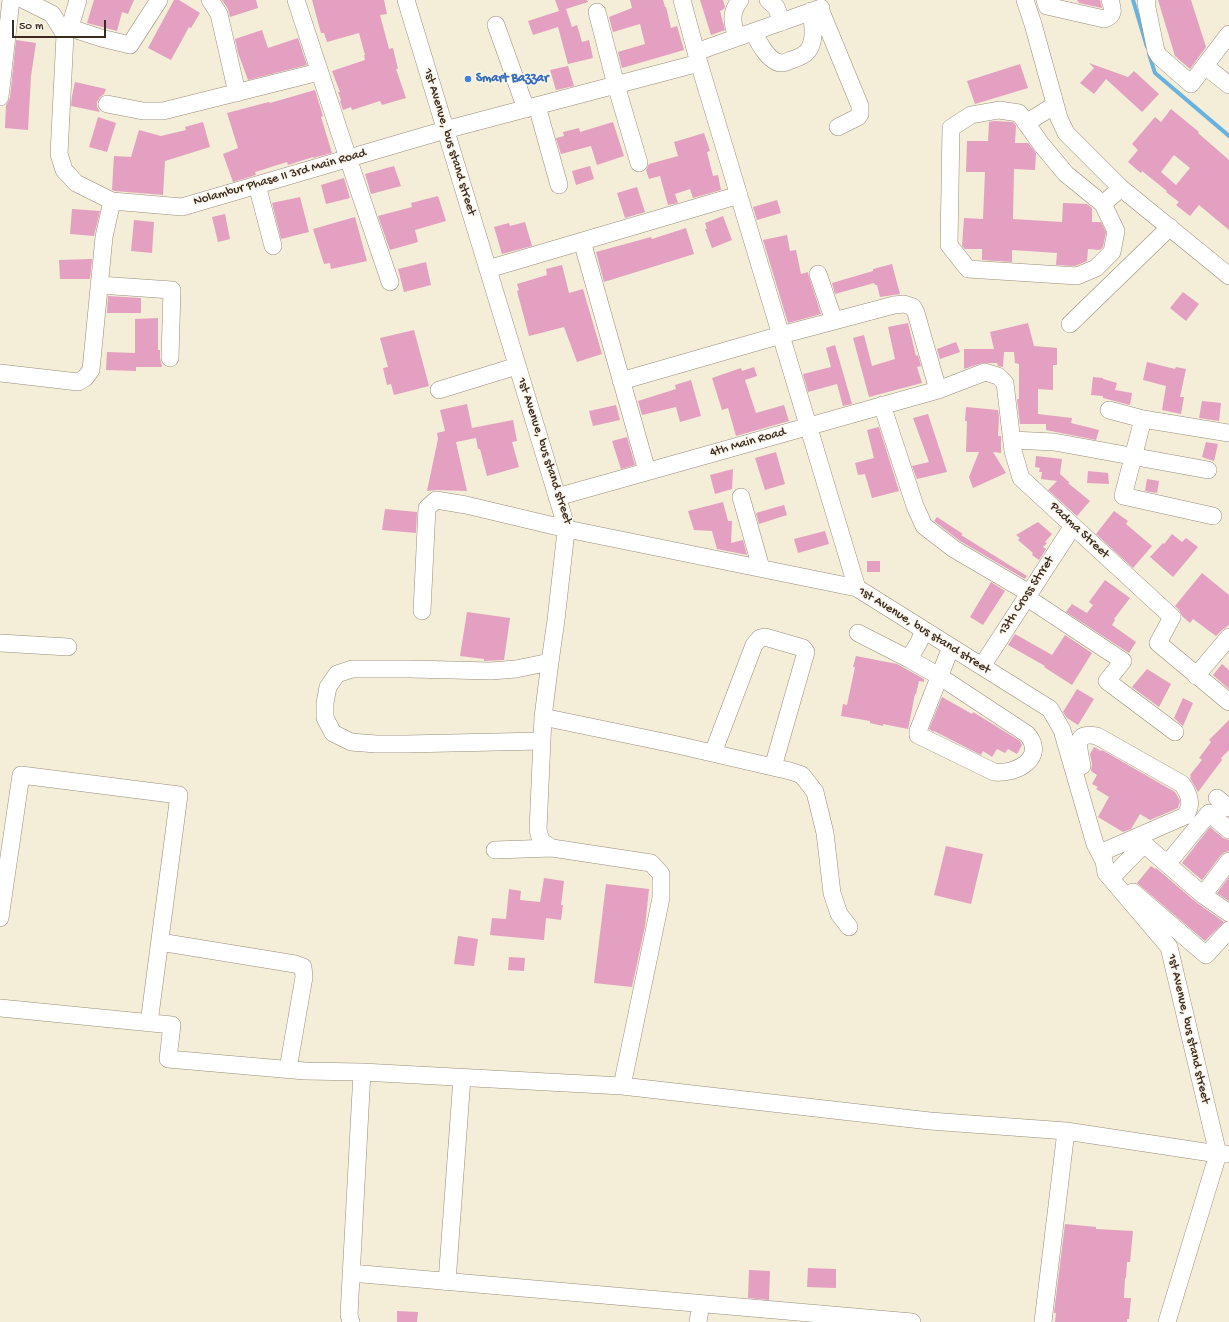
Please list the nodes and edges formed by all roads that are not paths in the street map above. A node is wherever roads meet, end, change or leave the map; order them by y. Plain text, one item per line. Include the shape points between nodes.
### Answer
1 (11, 0) edge
2 (24, 0) edge
3 (78, 0) edge
4 (159, 0) edge
5 (210, 0) edge
6 (296, 0) edge
7 (682, 0) edge
8 (740, 0) edge
9 (768, 0) edge
10 (1025, 0) edge
11 (1110, 0) edge
12 (1147, 0) edge
13 (411, 1) edge
14 (1046, 3) edge
15 (816, 8) edge
16 (597, 12) dead end
17 (782, 22) junction
18 (496, 25) dead end
19 (64, 26) junction
20 (754, 32) junction
21 (1229, 34) edge
22 (737, 37) junction
23 (698, 57) junction
24 (1205, 66) junction
25 (320, 72) junction
26 (616, 85) junction
27 (1229, 85) edge
28 (237, 93) junction
29 (0, 97) edge
30 (107, 104) dead end
31 (1055, 105) junction
32 (532, 108) junction
33 (1026, 123) junction
34 (838, 127) dead end
35 (445, 130) junction
36 (348, 158) junction
37 (639, 163) dead end
38 (257, 185) junction
39 (559, 185) dead end
40 (1121, 188) junction
41 (739, 195) junction
42 (112, 201) junction
43 (1104, 204) junction
44 (1170, 227) junction
45 (582, 241) junction
46 (273, 246) dead end
47 (488, 268) junction
48 (818, 274) dead end
49 (1229, 276) edge
50 (390, 282) dead end
51 (99, 285) junction
52 (834, 321) junction
53 (1070, 324) dead end
54 (781, 335) junction
55 (170, 358) dead end
56 (517, 366) junction
57 (0, 373) edge
58 (621, 381) junction
59 (438, 390) dead end
60 (938, 390) junction
61 (882, 405) junction
62 (1109, 410) dead end
63 (1143, 419) junction
64 (808, 426) junction
65 (1229, 432) edge
66 (1012, 440) junction
67 (1133, 456) junction
68 (1208, 470) dead end
69 (646, 471) junction
70 (557, 496) junction
71 (741, 497) dead end
72 (1213, 516) dead end
73 (1073, 526) junction
74 (567, 528) junction
75 (760, 568) junction
76 (857, 588) junction
77 (1027, 595) junction
78 (422, 611) dead end
79 (924, 630) junction
80 (858, 632) dead end
81 (1229, 637) edge
82 (0, 643) edge
83 (68, 647) dead end
84 (951, 647) junction
85 (909, 659) junction
86 (550, 662) junction
87 (982, 666) junction
88 (939, 676) junction
89 (1196, 676) junction
90 (1229, 702) edge
91 (543, 717) junction
92 (1175, 732) dead end
93 (542, 741) junction
94 (713, 753) junction
95 (772, 767) junction
96 (1078, 767) junction
97 (1229, 830) edge
98 (552, 848) junction
99 (495, 850) dead end
100 (1105, 851) junction
101 (1229, 861) edge
102 (1168, 863) junction
103 (1112, 877) junction
104 (1203, 895) junction
105 (1229, 913) edge
106 (0, 918) edge
107 (849, 927) dead end
108 (1229, 930) edge
109 (160, 942) junction
110 (0, 1008) edge
111 (149, 1023) junction
112 (288, 1069) junction
113 (362, 1072) junction
114 (462, 1078) junction
115 (622, 1086) junction
116 (1066, 1130) junction
117 (1223, 1154) edge
118 (351, 1273) junction
119 (447, 1282) junction
120 (701, 1304) junction
121 (867, 1320) edge
122 (351, 1322) edge
123 (698, 1322) edge
124 (912, 1322) edge
125 (1043, 1322) edge
126 (1167, 1322) edge

1 - 29 street
2 - 19 street via 52,14
3 - 19 street
4 - 19 street via 130,45
5 - 28 street via 218,14
6 - 25 street
7 - 23 street
8 - 22 street via 734,8 732,20
9 - 17 street via 776,7
10 - 31 street
11 - 14 street via 1111,15 1104,19
12 - 24 street via 1159,56 1191,84
13 - 35 street, 1st Avenue, bus stand street
15 - 17 street, Nolambur Phase II 3rd Main Road
15 - 20 street via 812,41 804,55 783,63 773,60 758,43
15 - 34 street via 860,106 858,117
16 - 26 street
17 - 20 street, Nolambur Phase II 3rd Main Road
18 - 32 street
19 - 42 street via 59,154 64,170 76,183
20 - 22 street, Nolambur Phase II 3rd Main Road
21 - 24 street
22 - 23 street, Nolambur Phase II 3rd Main Road
23 - 26 street, Nolambur Phase II 3rd Main Road
23 - 41 street
24 - 27 street
25 - 28 street
25 - 36 street
26 - 32 street, Nolambur Phase II 3rd Main Road
26 - 37 street
28 - 30 street via 164,111 143,111
31 - 33 street
31 - 40 street via 1066,133
32 - 35 street, Nolambur Phase II 3rd Main Road
32 - 39 street
33 - 43 street via 1066,174
33 - 43 street via 1019,113 1000,110 970,115 951,128 949,245 968,269 1077,276 1096,268 1112,252 1116,231
35 - 36 street, Nolambur Phase II 3rd Main Road
35 - 47 street, 1st Avenue, bus stand street
36 - 38 street, Nolambur Phase II 3rd Main Road
36 - 50 street
38 - 42 street, Nolambur Phase II 3rd Main Road via 182,207
38 - 46 street
40 - 43 street
40 - 44 street
41 - 45 street
41 - 54 street
42 - 51 street via 104,237
44 - 49 street
44 - 53 street
45 - 47 street
45 - 58 street
47 - 56 street, 1st Avenue, bus stand street
48 - 52 street
51 - 55 street via 172,290
51 - 57 street via 91,370 85,378 78,382
52 - 54 street
52 - 60 street via 894,305 904,304 913,307
54 - 58 street
54 - 64 street
56 - 59 street
56 - 70 street, 1st Avenue, bus stand street
58 - 69 street
60 - 61 street, 4th Main Road
60 - 66 street, Padma Street via 985,372 998,376 1005,382
61 - 64 street, 4th Main Road
61 - 77 street via 924,526 954,549
62 - 63 street
63 - 65 street
63 - 67 street
64 - 69 street, 4th Main Road
64 - 76 street
66 - 67 street via 1054,442
66 - 73 street, Padma Street via 1021,478
67 - 68 street
67 - 72 street via 1123,496
69 - 70 street, 4th Main Road
70 - 74 street, 1st Avenue, bus stand street
71 - 75 street
73 - 77 street, 13th Cross Strret
73 - 89 street, Padma Street via 1172,616 1158,643
74 - 75 street, 1st Avenue, bus stand street
74 - 78 street via 436,500 427,508
74 - 86 street
75 - 76 street, 1st Avenue, bus stand street
76 - 79 street, 1st Avenue, bus stand street
77 - 87 street, 13th Cross Strret
77 - 92 street via 1123,661 1106,681
79 - 84 street, 1st Avenue, bus stand street
79 - 85 street
80 - 85 street
81 - 89 street
82 - 83 street
84 - 87 street, 1st Avenue, bus stand street
84 - 88 street
85 - 88 street
86 - 91 street
86 - 93 street via 491,671 352,669 337,674 328,687 324,703 325,718 333,733 351,742 406,744
87 - 96 street, 1st Avenue, bus stand street via 1050,709
88 - 88 street via 918,735 994,772 1012,772 1028,761 1033,752 1033,740 1027,734
89 - 90 street, Padma Street
91 - 93 street
91 - 94 street
93 - 98 street via 538,830 541,840
94 - 95 street
94 - 95 street via 754,645 760,638 765,637 803,648 806,652
95 - 107 street via 802,775 815,792 824,833 832,893 839,914
96 - 100 street, 1st Avenue, bus stand street via 1094,844
96 - 100 street via 1079,739 1089,734 1097,736 1182,784 1187,791 1190,809 1185,816
97 - 102 street via 1209,813
98 - 99 street
98 - 115 street via 651,863 661,874 661,898
100 - 103 street, 1st Avenue, bus stand street via 1106,873
101 - 104 street
102 - 103 street via 1144,844
102 - 104 street
103 - 108 street via 1206,955
103 - 117 street, 1st Avenue, bus stand street via 1169,948
104 - 105 street
106 - 109 street via 21,775 179,795
109 - 111 street
109 - 112 street via 303,967 304,977
110 - 111 street
111 - 112 street via 172,1025 168,1059
112 - 113 street
113 - 114 street
113 - 118 street
114 - 115 street
114 - 119 street
115 - 116 street via 930,1121
116 - 117 street
116 - 125 street
117 - 126 street
118 - 119 street
118 - 122 street
119 - 120 street
120 - 121 street
120 - 123 street
121 - 124 street

